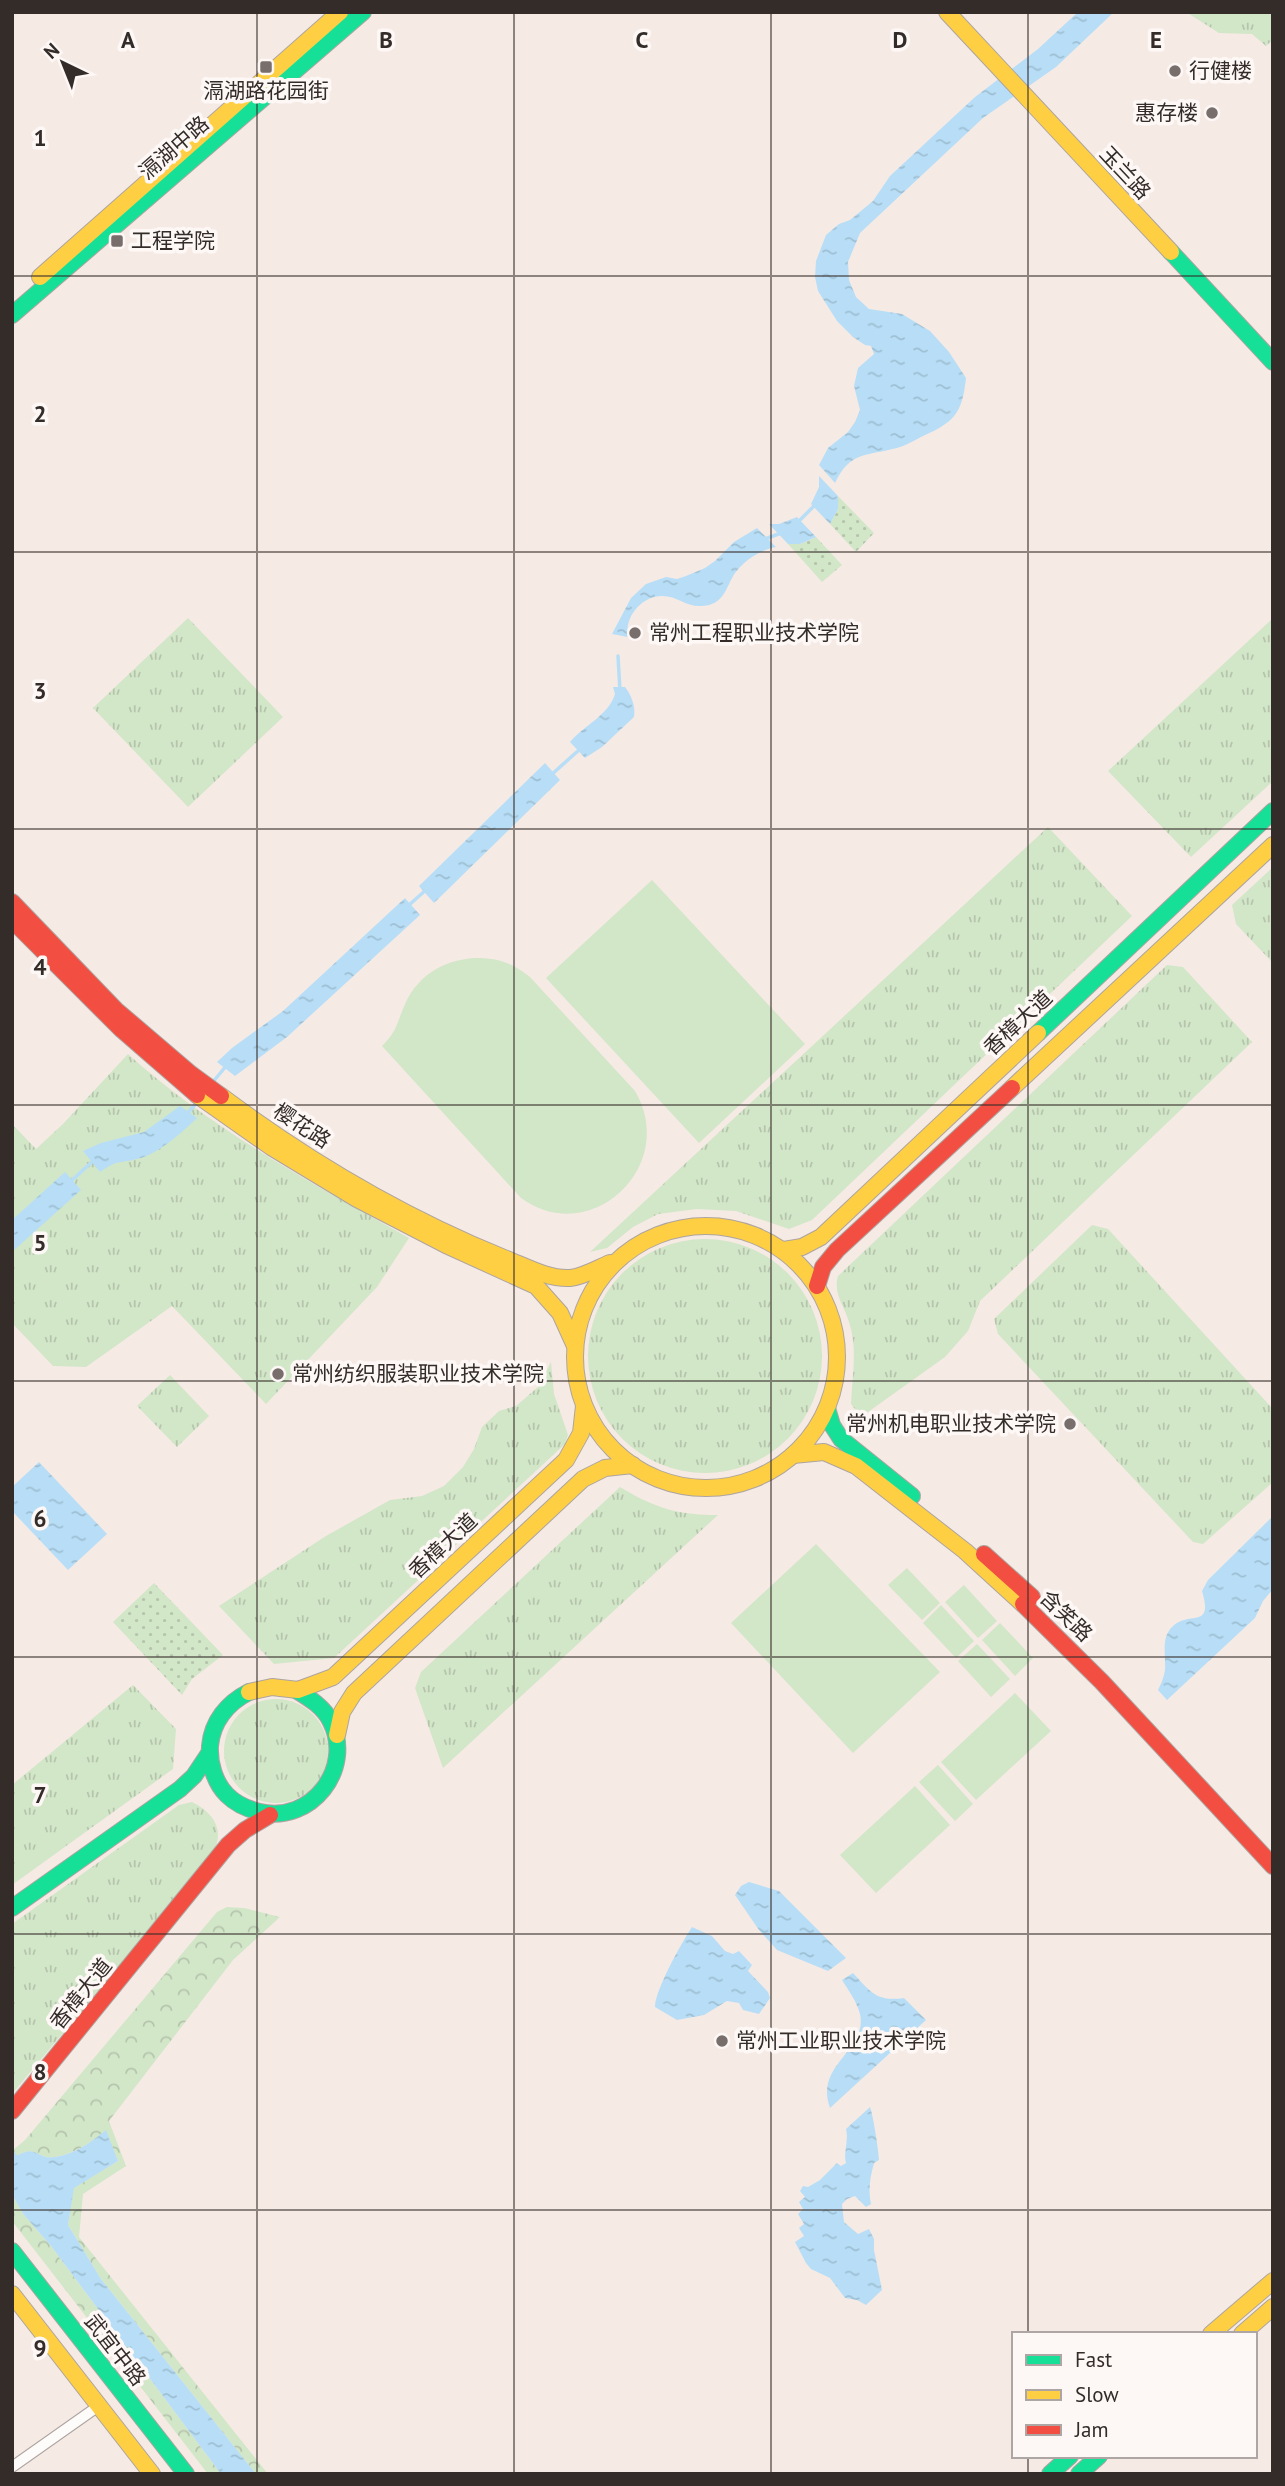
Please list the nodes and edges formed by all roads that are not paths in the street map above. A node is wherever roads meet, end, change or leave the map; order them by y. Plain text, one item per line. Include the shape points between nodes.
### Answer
1 (340, 12) edge
2 (363, 12) edge
3 (947, 12) edge
4 (960, 12) edge
5 (1005, 67) junction
6 (1029, 94) junction
7 (12, 302) edge
8 (12, 315) edge
9 (1273, 347) edge
10 (1273, 362) edge
11 (1273, 811) edge
12 (1273, 845) edge
13 (12, 902) edge
14 (12, 919) edge
15 (196, 1086) junction
16 (216, 1101) junction
17 (784, 1250) junction
18 (623, 1257) junction
19 (817, 1286) junction
20 (576, 1350) junction
21 (585, 1404) junction
22 (827, 1408) junction
23 (793, 1454) junction
24 (634, 1465) junction
25 (296, 1690) junction
26 (337, 1735) junction
27 (209, 1752) junction
28 (270, 1815) junction
29 (1273, 1850) edge
30 (1273, 1866) edge
31 (12, 1908) edge
32 (12, 2111) edge
33 (12, 2251) edge
34 (1273, 2280) edge
35 (12, 2294) edge
36 (1273, 2307) edge
37 (1213, 2332) edge
38 (1244, 2332) edge
39 (100, 2405) junction
40 (1068, 2458) edge
41 (1097, 2458) edge
42 (12, 2467) edge
43 (152, 2474) edge
44 (186, 2474) edge
45 (1050, 2474) edge
46 (1079, 2474) edge

1 - 7 street, 滆湖中路
2 - 8 street, 滆湖中路
3 - 5 street, 玉兰路
4 - 5 street, 玉兰路
5 - 6 street, 玉兰路
6 - 9 street, 玉兰路
6 - 10 street, 玉兰路
11 - 17 street, 香樟大道 via 821,1237
12 - 19 street, 香樟大道 via 837,1250 823,1267
13 - 15 street, 樱花路
14 - 15 street, 樱花路 via 117,1026
15 - 16 street, 樱花路
16 - 18 street, 樱花路 via 399,1209 548,1276 572,1279
16 - 20 street, 樱花路 via 316,1175 383,1213 537,1286 561,1313
17 - 18 street via 756,1235 707,1225 669,1231
17 - 19 street
18 - 20 street via 597,1284 585,1306
19 - 22 street via 831,1315 838,1354
20 - 21 street
21 - 24 street via 605,1440
21 - 25 street, 香樟大道 via 581,1433 566,1460 333,1676
22 - 23 street
22 - 29 street, 含笑路 via 841,1438 1010,1576
23 - 24 street via 752,1479 706,1488 682,1486
23 - 30 street, 含笑路 via 832,1454 854,1465 950,1538 1090,1669
24 - 26 street via 605,1468 583,1479 354,1693 342,1712
25 - 26 street via 328,1715
25 - 27 street via 255,1690 237,1699 222,1714
26 - 28 street via 335,1768 320,1797 302,1809
27 - 28 street via 223,1791 239,1805
27 - 31 street via 180,1789
28 - 32 street, 香樟大道 via 228,1845
33 - 44 street, 武宜中路
34 - 37 street
35 - 39 street
36 - 38 street
39 - 42 street
39 - 43 street
40 - 45 street
41 - 46 street

